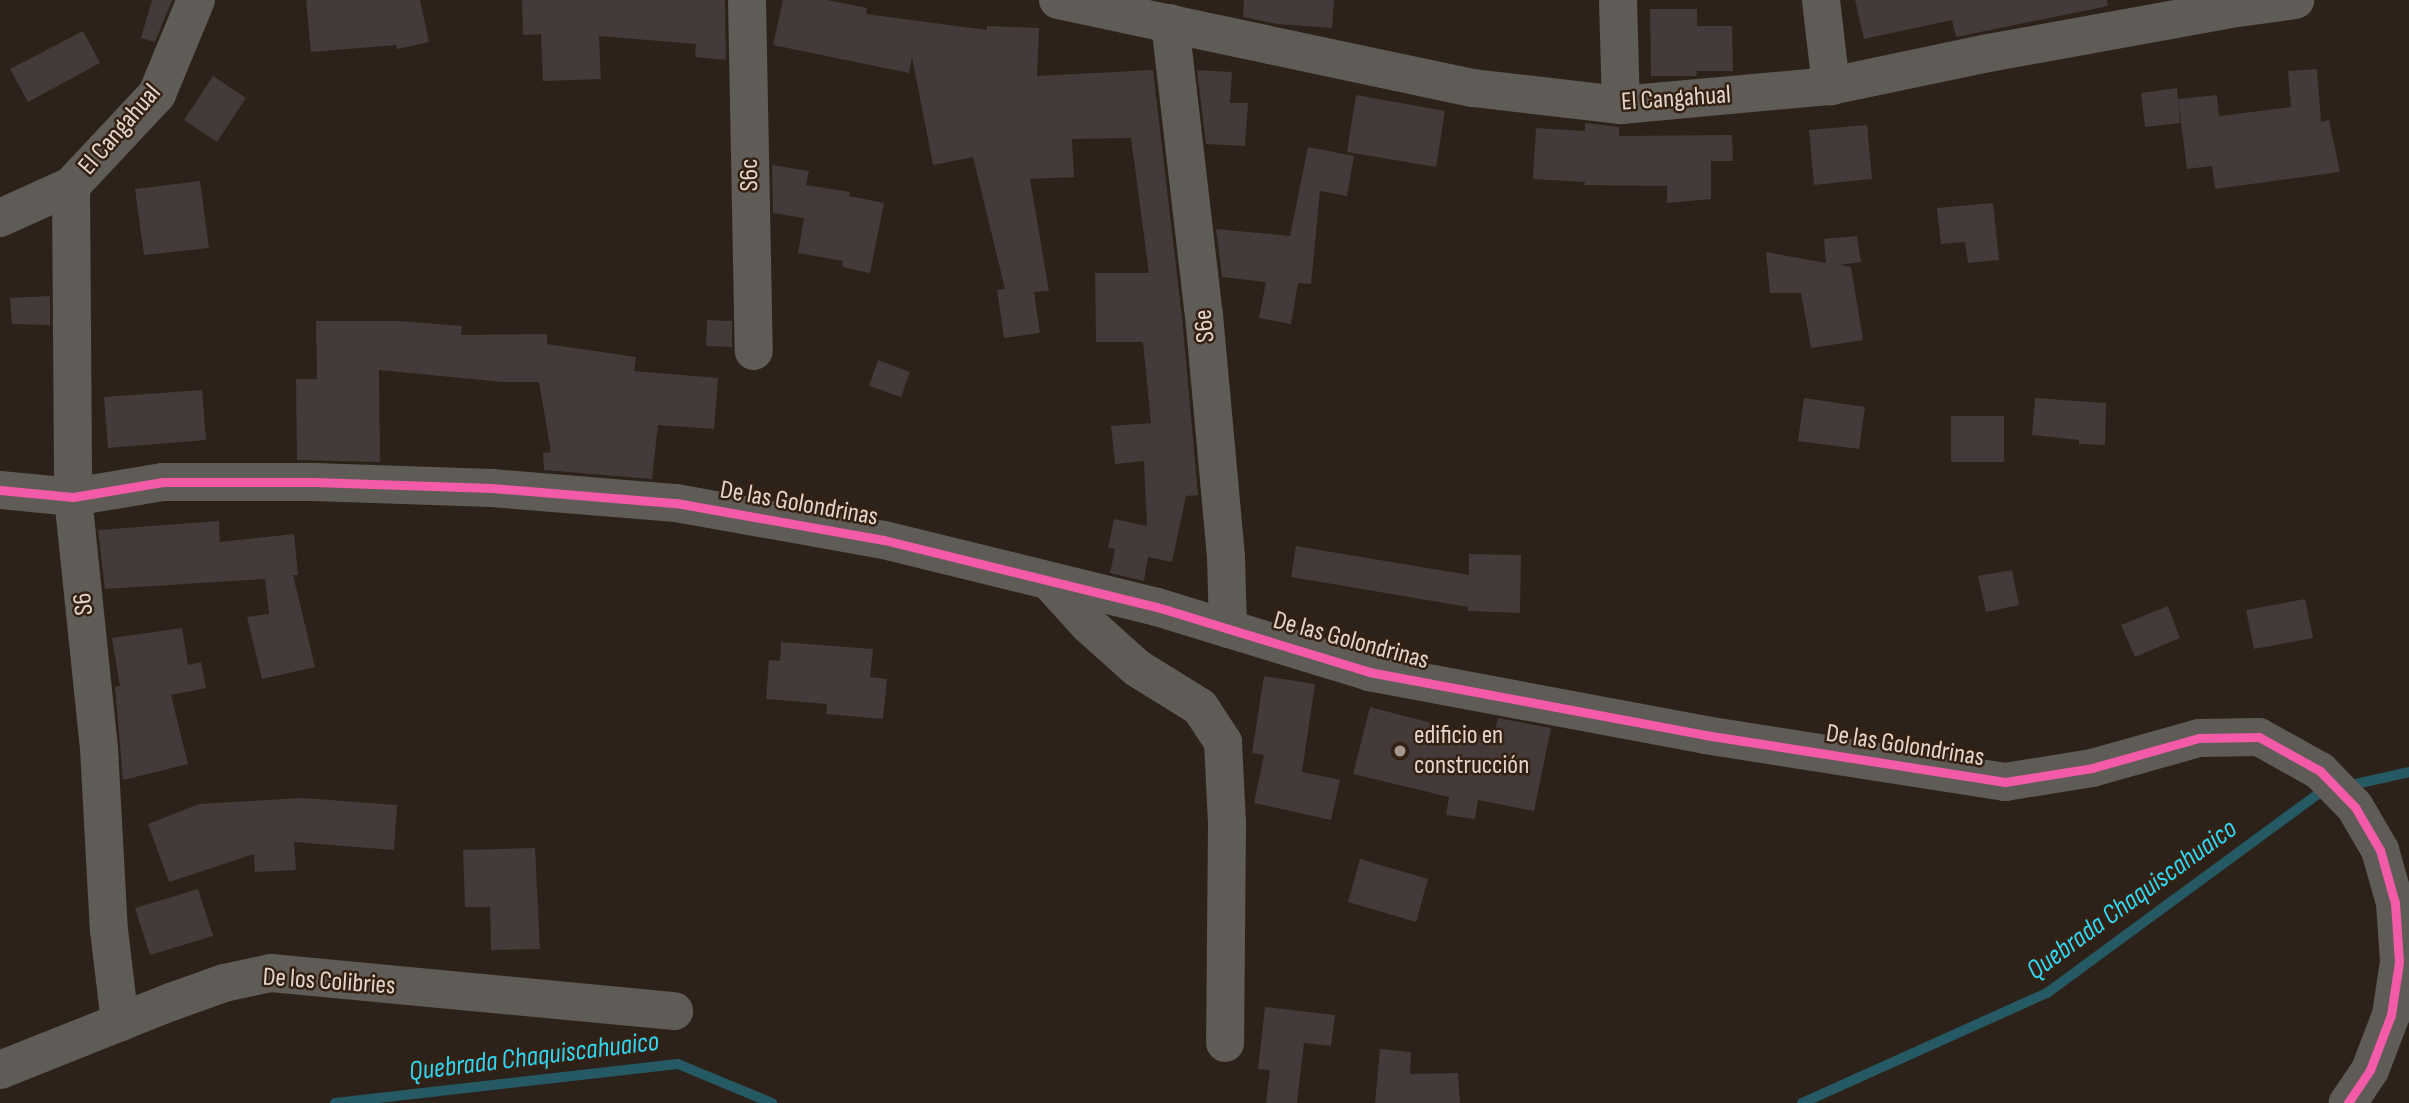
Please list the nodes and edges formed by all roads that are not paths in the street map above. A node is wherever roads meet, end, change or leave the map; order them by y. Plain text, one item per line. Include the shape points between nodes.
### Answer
1 (196, 0) edge
2 (747, 0) edge
3 (1618, 0) edge
4 (1821, 0) edge
5 (2295, 0) edge
6 (1064, 1) edge
7 (1170, 23) junction
8 (1831, 86) junction
9 (1621, 105) junction
10 (71, 186) junction
11 (0, 219) edge
12 (754, 351) dead end
13 (0, 490) edge
14 (73, 497) junction
15 (1049, 581) junction
16 (1228, 629) junction
17 (674, 1011) dead end
18 (120, 1022) junction
19 (1225, 1043) dead end
20 (0, 1070) edge
21 (2348, 1103) edge

1 - 10 street, El Cangahual via 157,93
2 - 12 street, S6c
3 - 9 street
4 - 8 street
5 - 8 street, El Cangahual via 1983,54
6 - 7 street, El Cangahual
7 - 9 street, El Cangahual via 1473,88
7 - 16 street, S6e via 1204,315
8 - 9 street, El Cangahual
10 - 11 street, El Cangahual
10 - 14 street, S6
13 - 14 street, De las Golondrinas
14 - 15 street, De las Golondrinas via 163,482 300,482 492,488 676,503 884,540
14 - 18 street, S6 via 99,748 109,930
15 - 16 street, De las Golondrinas
15 - 19 street via 1137,668 1200,707 1223,742
16 - 21 street, De las Golondrinas via 1369,672 1706,735 2005,782 2092,768 2199,738 2259,737 2320,771 2355,807 2380,850 2395,903 2399,962 2391,1015 2370,1070
17 - 18 street, De los Colibries via 271,973 225,983
18 - 20 street, De los Colibries

